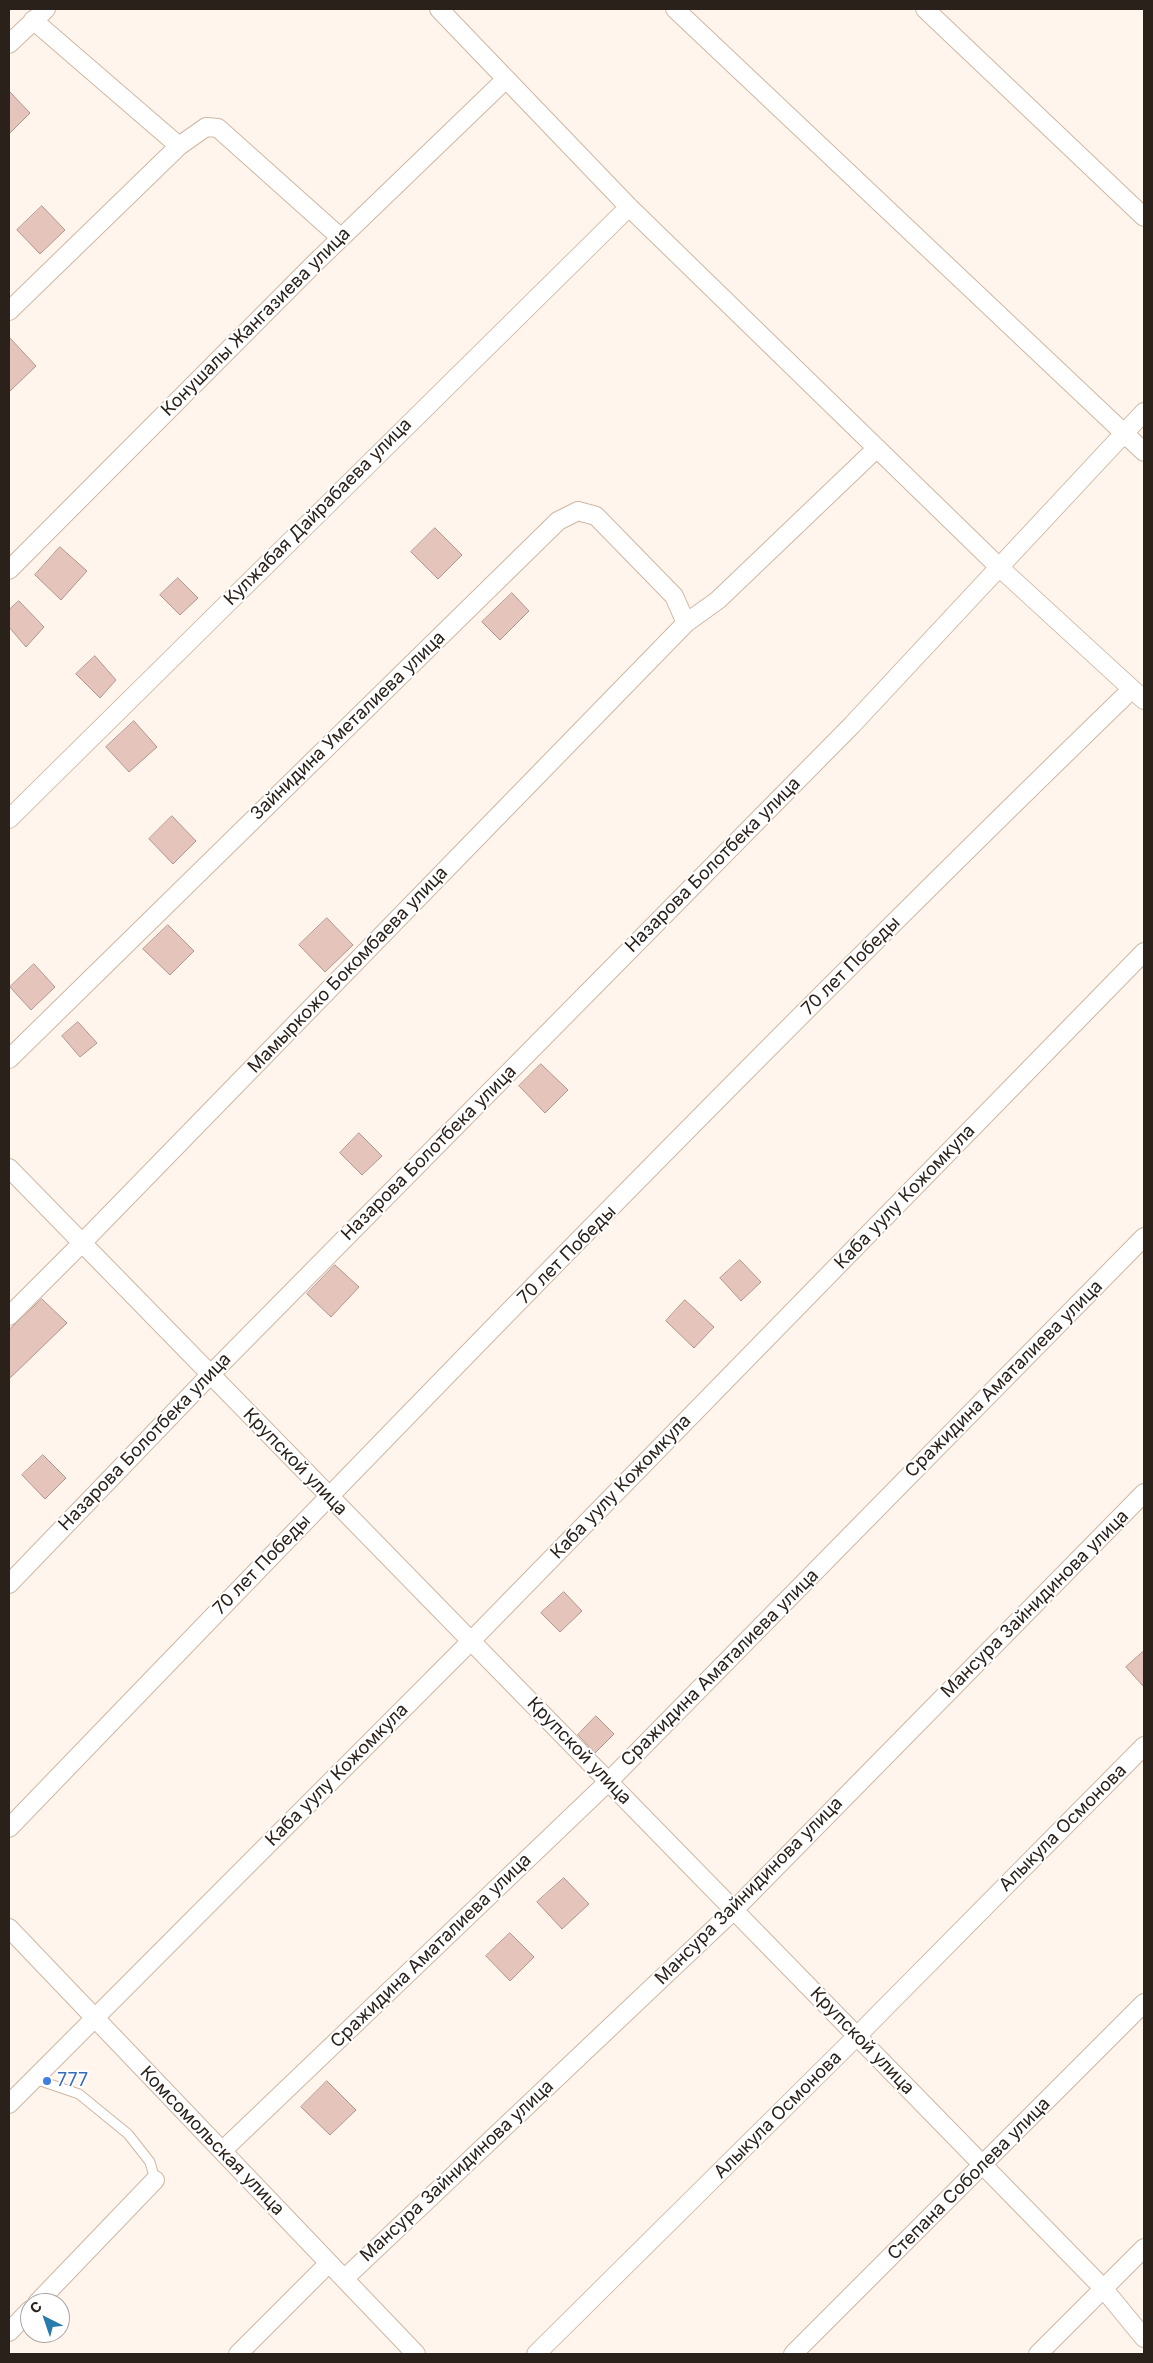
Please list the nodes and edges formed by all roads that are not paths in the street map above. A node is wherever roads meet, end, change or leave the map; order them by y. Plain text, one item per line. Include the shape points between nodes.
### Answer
1 (439, 9) edge
2 (675, 9) edge
3 (925, 9) edge
4 (40, 14) edge
5 (9, 44) edge
6 (506, 79) junction
7 (179, 146) junction
8 (629, 206) junction
9 (1144, 217) edge
10 (341, 238) junction
11 (9, 311) edge
12 (1144, 412) edge
13 (1124, 434) junction
14 (876, 448) junction
15 (1144, 452) edge
16 (999, 567) junction
17 (9, 570) edge
18 (686, 623) junction
19 (1138, 694) edge
20 (9, 819) edge
21 (1144, 952) edge
22 (9, 1059) edge
23 (9, 1168) edge
24 (1144, 1238) edge
25 (82, 1243) junction
26 (9, 1316) edge
27 (210, 1375) junction
28 (1144, 1493) edge
29 (329, 1496) junction
30 (9, 1584) edge
31 (471, 1641) junction
32 (1144, 1746) edge
33 (608, 1782) junction
34 (9, 1828) edge
35 (734, 1910) junction
36 (9, 1928) edge
37 (1144, 2003) edge
38 (95, 2018) junction
39 (857, 2036) junction
40 (36, 2079) junction
41 (9, 2104) edge
42 (222, 2151) junction
43 (983, 2165) junction
44 (155, 2180) joint
45 (1144, 2248) edge
46 (329, 2263) junction
47 (344, 2279) junction
48 (1104, 2288) junction
49 (47, 2293) edge
50 (20, 2320) edge
51 (9, 2332) edge
52 (1144, 2338) edge
53 (238, 2354) edge
54 (416, 2354) edge
55 (536, 2354) edge
56 (793, 2354) edge
57 (1038, 2354) edge

1 - 6 street
2 - 13 street
3 - 9 street
4 - 5 street
4 - 7 street
6 - 8 street
6 - 10 street, Конушалы Жангазиева улица
7 - 10 street via 206,127 218,128
7 - 11 street
8 - 14 street
8 - 20 street, Кулжабая Дайрабаева улица
10 - 17 street, Конушалы Жангазиева улица
12 - 13 street, Назарова Болотбека улица
13 - 15 street
13 - 16 street, Назарова Болотбека улица
14 - 16 street
14 - 18 street, Мамыркожо Бокомбаева улица via 718,600
16 - 19 street
16 - 27 street, Назарова Болотбека улица via 852,725
18 - 22 street, Зайнидина Уметалиева улица via 674,596 596,516 578,511 558,521
18 - 25 street, Мамыркожо Бокомбаева улица
19 - 29 street, 70 лет Победы via 963,853
21 - 31 street, Каба уулу Кожомкула
23 - 25 street, Крупской улица
24 - 33 street, Сражидина Аматалиева улица
25 - 26 street, Мамыркожо Бокомбаева улица
25 - 27 street, Крупской улица
27 - 29 street, Крупской улица
27 - 30 street, Назарова Болотбека улица
28 - 35 street, Мансура Зайнидинова улица
29 - 31 street, Крупской улица
29 - 34 street, 70 лет Победы
31 - 33 street, Крупской улица
31 - 38 street, Каба уулу Кожомкула
32 - 39 street, Алыкула Осмонова
33 - 35 street, Крупской улица
33 - 42 street, Сражидина Аматалиева улица
35 - 39 street, Крупской улица
35 - 47 street, Мансура Зайнидинова улица
36 - 38 street, Комсомольская улица
37 - 43 street, Степана Соболева улица
38 - 40 street, Каба уулу Кожомкула
38 - 42 street, Комсомольская улица
39 - 43 street, Крупской улица
39 - 55 street, Алыкула Осмонова
40 - 41 street, Каба уулу Кожомкула
40 - 44 lane via 79,2094 128,2134 150,2162
42 - 46 street, Комсомольская улица
43 - 48 street, Крупской улица
43 - 56 street, Степана Соболева улица
44 - 49 street
45 - 48 street
46 - 47 street, Комсомольская улица
46 - 53 street
47 - 54 street, Комсомольская улица
48 - 52 street, Крупской улица
48 - 57 street
50 - 51 street

